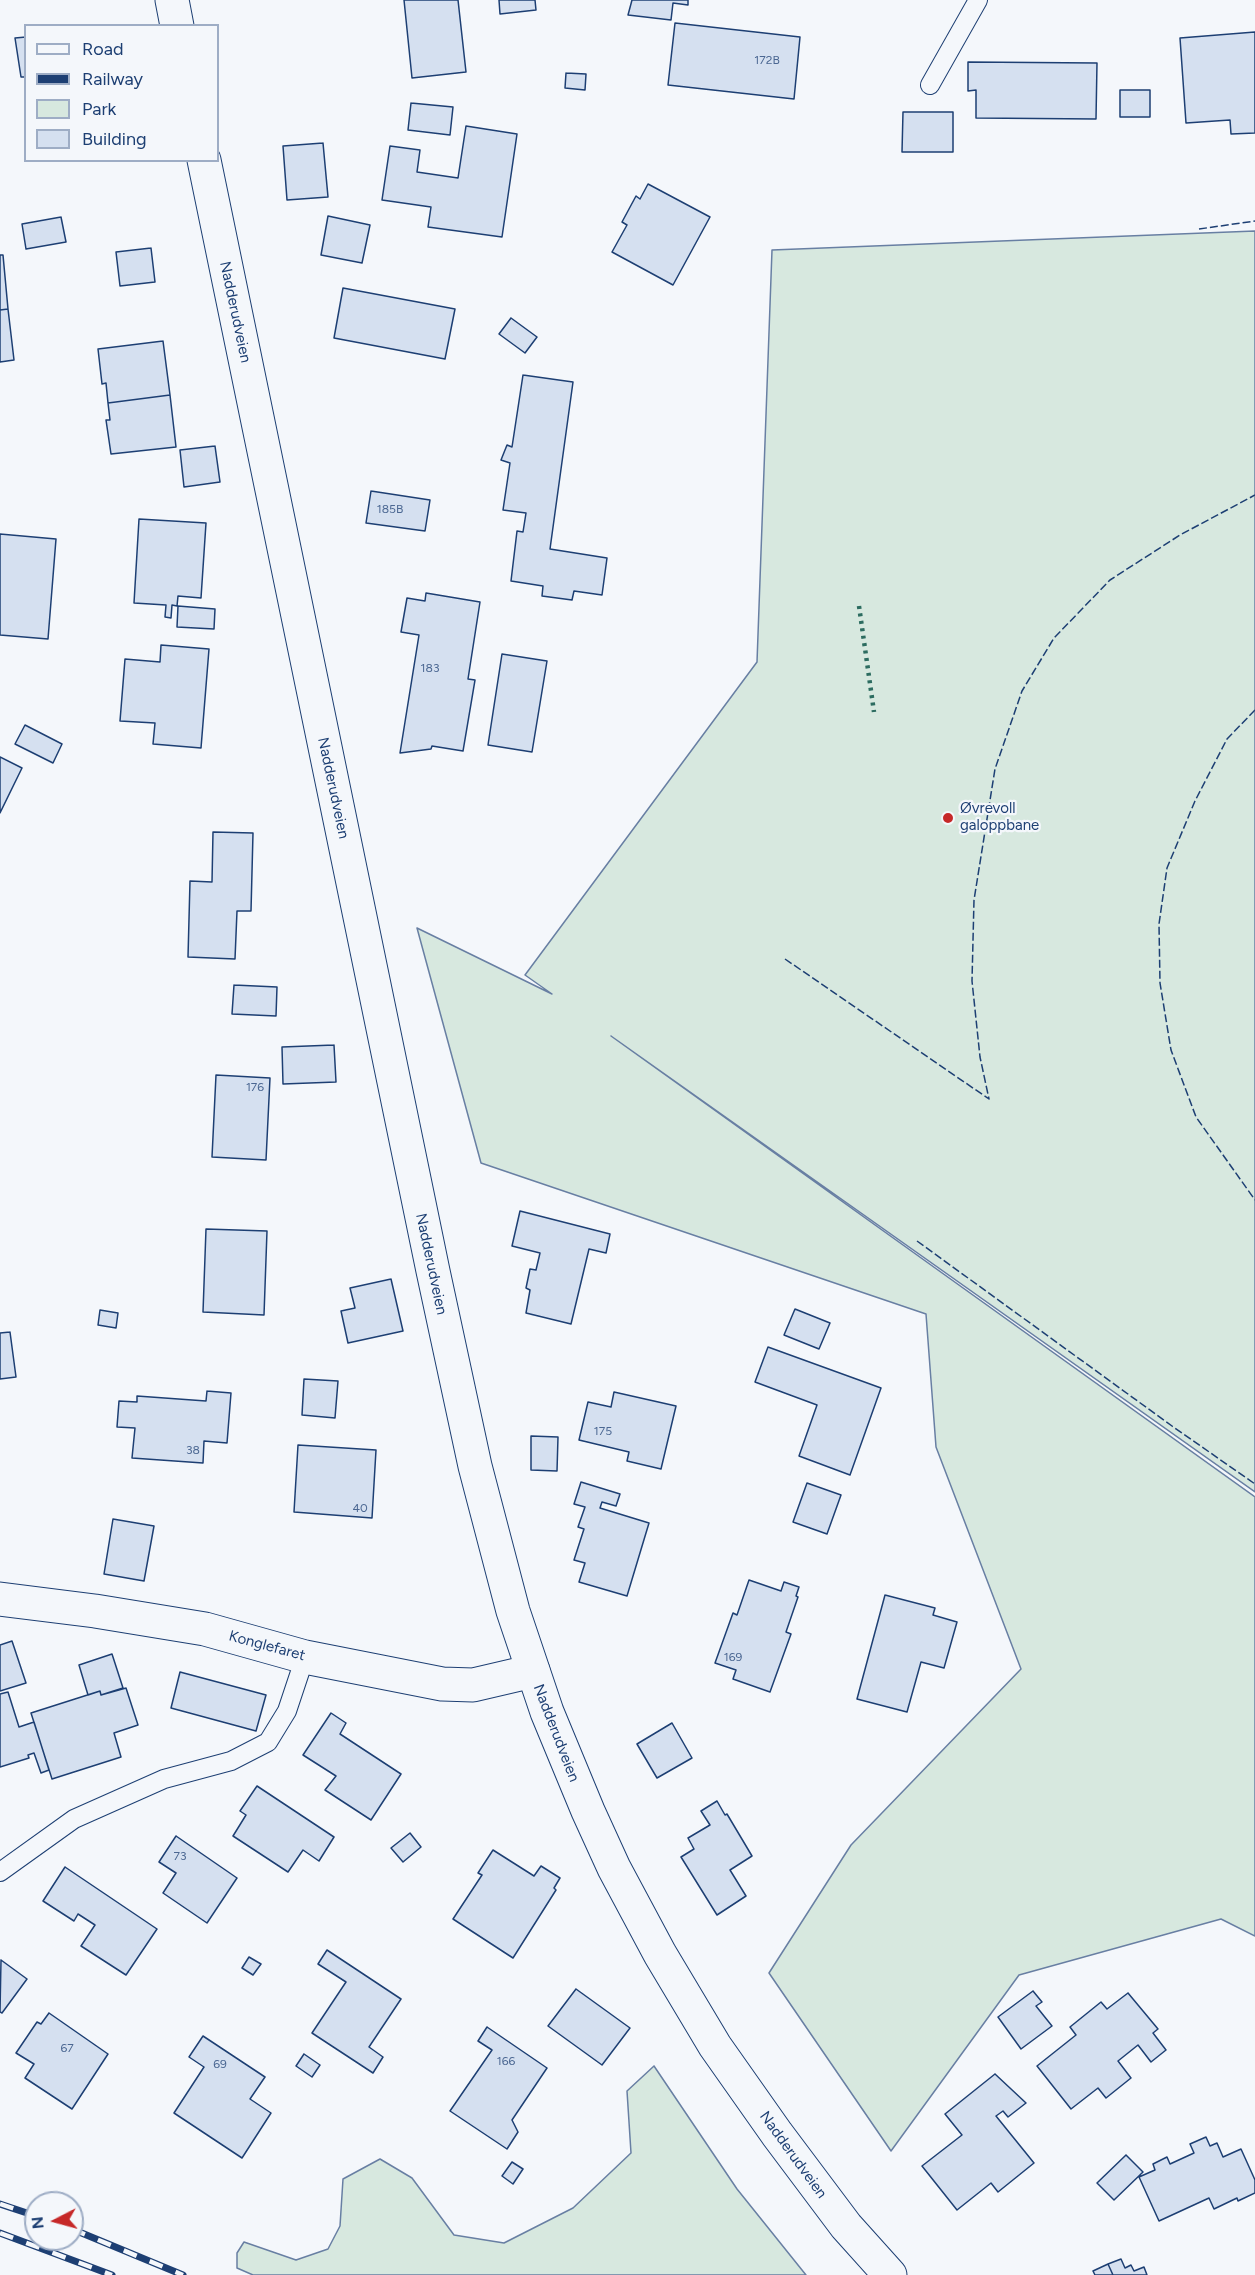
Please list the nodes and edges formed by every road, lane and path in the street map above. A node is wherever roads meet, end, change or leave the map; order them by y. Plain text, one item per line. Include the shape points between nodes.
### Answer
1 (172, 0) edge
2 (978, 0) edge
3 (177, 24) edge
4 (930, 85) dead end
5 (204, 162) edge
6 (0, 1599) edge
7 (305, 1657) junction
8 (533, 1671) junction
9 (0, 1872) edge
10 (890, 2275) edge

1 - 3 main road
2 - 4 lane
5 - 8 main road, Nadderudveien via 453,1367 495,1544
6 - 7 main road, Konglefaret via 205,1629
7 - 8 main road, Konglefaret via 442,1684 474,1685
7 - 9 lane via 287,1711 268,1742 231,1761 164,1779 74,1819
8 - 10 main road, Nadderudveien via 588,1811 665,1963 715,2046 777,2134 846,2226

